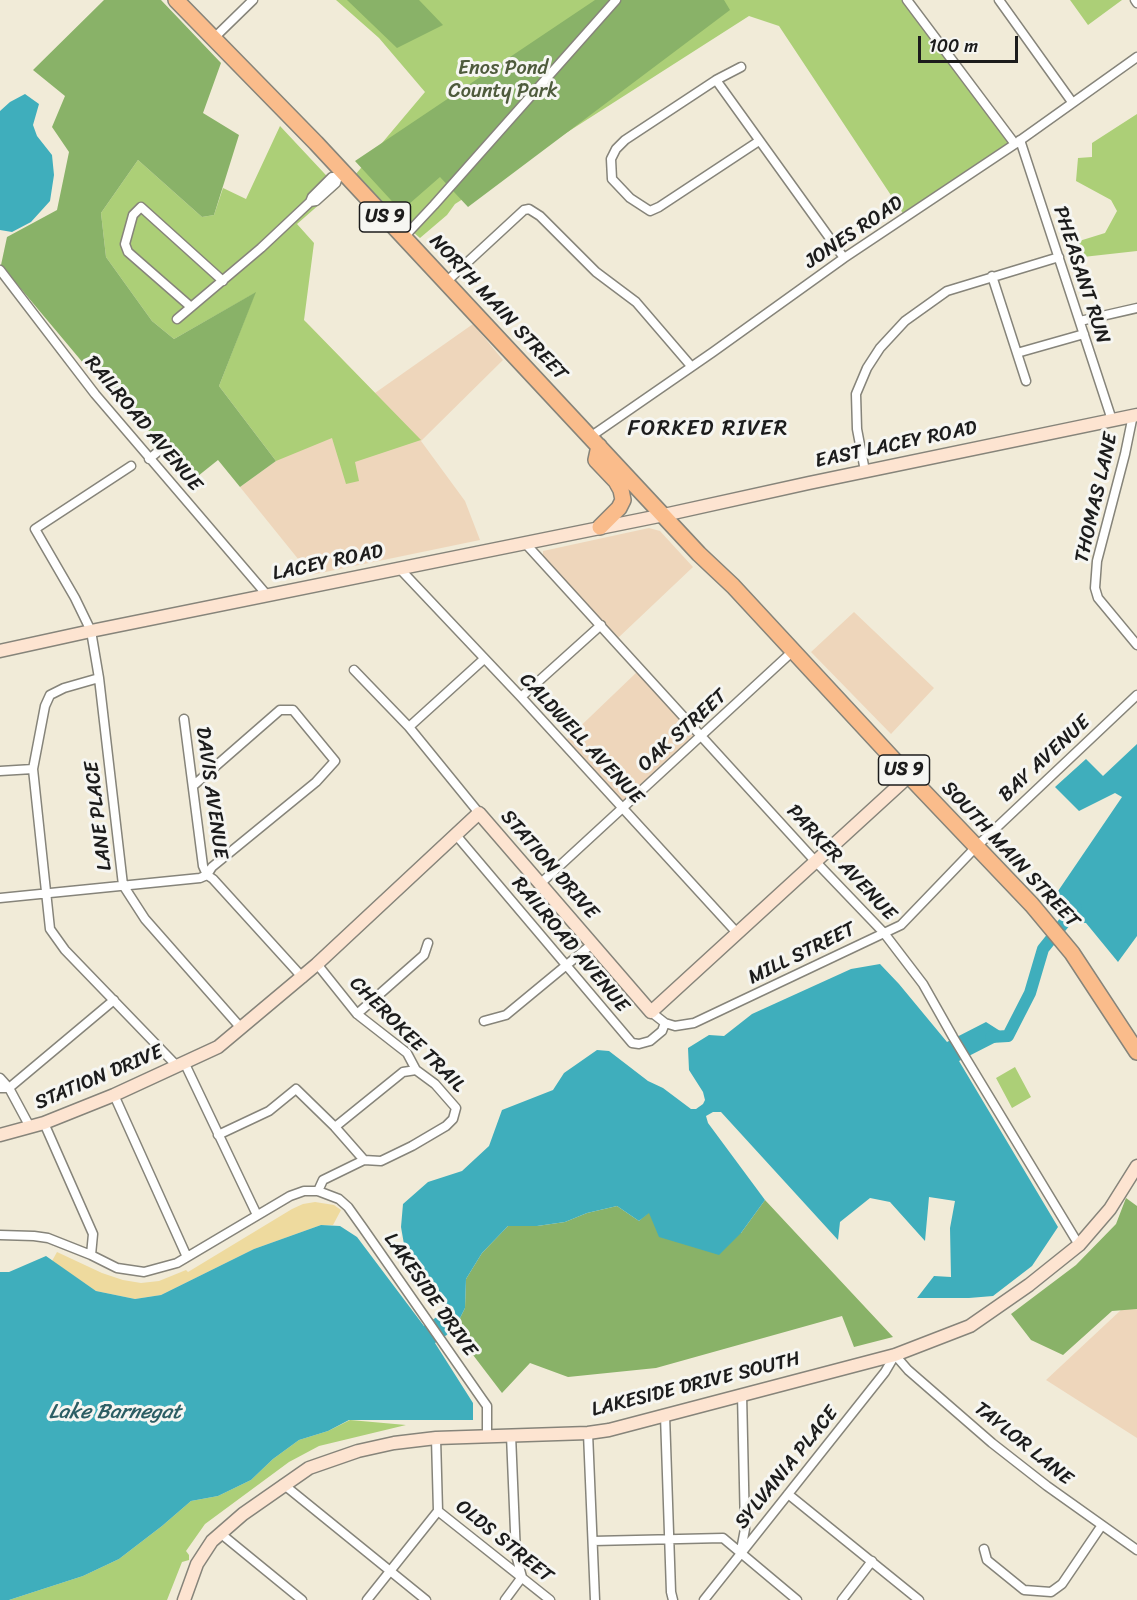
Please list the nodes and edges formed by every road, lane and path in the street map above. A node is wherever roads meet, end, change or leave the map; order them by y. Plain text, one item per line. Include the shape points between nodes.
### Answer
1 (176, 0) edge
2 (253, 0) edge
3 (616, 0) edge
4 (907, 0) edge
5 (999, 0) edge
6 (214, 38) junction
7 (1137, 57) edge
8 (741, 67) dead end
9 (716, 80) junction
10 (1072, 102) junction
11 (759, 141) junction
12 (1018, 142) junction
13 (340, 175) junction
14 (404, 237) junction
15 (1059, 257) junction
16 (844, 258) junction
17 (0, 270) edge
18 (992, 276) junction
19 (223, 281) junction
20 (446, 282) junction
21 (191, 308) junction
22 (1137, 308) edge
23 (177, 319) dead end
24 (1080, 321) junction
25 (1084, 334) junction
26 (1017, 353) junction
27 (691, 366) junction
28 (1026, 381) dead end
29 (1135, 415) edge
30 (1112, 420) junction
31 (595, 441) junction
32 (166, 446) dead end
33 (149, 459) junction
34 (131, 466) dead end
35 (865, 471) junction
36 (664, 515) junction
37 (600, 527) junction
38 (525, 543) junction
39 (399, 568) junction
40 (267, 595) junction
41 (601, 625) junction
42 (91, 631) junction
43 (1137, 645) edge
44 (0, 651) edge
45 (793, 651) junction
46 (484, 659) junction
47 (354, 669) dead end
48 (99, 678) junction
49 (1137, 695) edge
50 (522, 697) junction
51 (184, 719) dead end
52 (409, 726) junction
53 (703, 736) junction
54 (33, 769) junction
55 (0, 771) edge
56 (909, 776) junction
57 (194, 785) junction
58 (623, 808) junction
59 (478, 813) junction
60 (456, 835) junction
61 (977, 846) junction
62 (816, 862) junction
63 (207, 875) junction
64 (541, 883) junction
65 (123, 885) junction
66 (45, 893) junction
67 (0, 898) edge
68 (884, 933) junction
69 (738, 934) junction
70 (428, 944) dead end
71 (592, 944) junction
72 (317, 964) junction
73 (565, 965) junction
74 (303, 978) junction
75 (114, 1000) junction
76 (651, 1012) junction
77 (357, 1014) junction
78 (484, 1021) dead end
79 (665, 1023) junction
80 (241, 1028) junction
81 (1137, 1052) edge
82 (181, 1065) junction
83 (416, 1070) junction
84 (0, 1078) edge
85 (4, 1088) edge
86 (114, 1095) junction
87 (44, 1123) junction
88 (30, 1127) junction
89 (335, 1127) junction
90 (0, 1135) edge
91 (218, 1135) junction
92 (364, 1160) junction
93 (1137, 1166) edge
94 (318, 1191) junction
95 (257, 1215) junction
96 (1, 1233) edge
97 (1079, 1245) junction
98 (91, 1255) junction
99 (187, 1257) junction
100 (895, 1355) junction
101 (742, 1395) junction
102 (665, 1415) junction
103 (588, 1432) junction
104 (487, 1435) junction
105 (511, 1435) junction
106 (436, 1438) junction
107 (283, 1484) junction
108 (788, 1494) junction
109 (438, 1511) junction
110 (1102, 1525) junction
111 (220, 1533) junction
112 (670, 1539) junction
113 (592, 1541) junction
114 (984, 1549) dead end
115 (1137, 1550) edge
116 (741, 1553) junction
117 (872, 1561) junction
118 (390, 1571) junction
119 (522, 1577) junction
120 (292, 1597) edge
121 (184, 1600) edge
122 (303, 1600) edge
123 (368, 1600) edge
124 (426, 1600) edge
125 (505, 1600) edge
126 (550, 1600) edge
127 (594, 1600) edge
128 (674, 1600) edge
129 (704, 1600) edge
130 (797, 1600) edge
131 (842, 1600) edge
132 (919, 1600) edge

1 - 6 highway, NORTH MAIN STREET / US 9
2 - 6 street
3 - 14 street
4 - 12 street, PHEASANT RUN
5 - 10 street
6 - 13 highway, NORTH MAIN STREET / US 9
7 - 10 street, JONES ROAD
8 - 9 street
9 - 11 street
9 - 11 street via 625,140 611,159 612,179 650,211
10 - 12 street, JONES ROAD
11 - 16 street
12 - 15 street, PHEASANT RUN
12 - 16 street, JONES ROAD
13 - 14 highway, NORTH MAIN STREET / US 9
13 - 19 street via 332,177
14 - 20 highway, NORTH MAIN STREET / US 9
15 - 18 street
15 - 24 street, PHEASANT RUN
16 - 27 street, JONES ROAD
17 - 33 street, RAILROAD AVENUE
18 - 26 street
18 - 35 street via 936,298 905,321 880,348 856,394 857,429
19 - 21 street
19 - 21 street via 141,207 133,215 125,244 128,252
20 - 27 street via 529,209 596,272 636,302
20 - 31 highway, NORTH MAIN STREET / US 9
21 - 23 street
22 - 24 street
24 - 25 street, PHEASANT RUN
25 - 26 street
25 - 30 street, PHEASANT RUN
26 - 28 street
27 - 31 street, JONES ROAD
29 - 30 street, EAST LACEY ROAD
29 - 43 street, THOMAS LANE via 1097,561 1095,588 1098,598
30 - 35 street, EAST LACEY ROAD
31 - 36 highway, NORTH MAIN STREET / US 9
31 - 37 highway via 596,460 621,490 623,500
32 - 33 street
33 - 40 street, RAILROAD AVENUE
34 - 42 street, LANE PLACE via 35,529
35 - 36 street, EAST LACEY ROAD
36 - 37 street, LACEY ROAD
36 - 45 highway, SOUTH MAIN STREET / US 9
37 - 38 street, LACEY ROAD
38 - 39 street, LACEY ROAD
38 - 41 street, PARKER AVENUE
39 - 40 street, LACEY ROAD
39 - 46 street, CALDWELL AVENUE
40 - 42 street, LACEY ROAD
41 - 50 street
41 - 53 street, PARKER AVENUE
42 - 44 street, LACEY ROAD
42 - 48 street, LANE PLACE
45 - 53 street, OAK STREET
45 - 56 highway, SOUTH MAIN STREET / US 9
46 - 50 street, CALDWELL AVENUE
46 - 52 street
47 - 52 street
48 - 54 street via 50,695
48 - 65 street, LANE PLACE
49 - 61 street, BAY AVENUE
50 - 58 street, CALDWELL AVENUE
51 - 57 street, DAVIS AVENUE
52 - 59 street
53 - 58 street, OAK STREET
53 - 62 street, PARKER AVENUE
54 - 55 street
54 - 66 street
56 - 61 highway, SOUTH MAIN STREET / US 9
56 - 62 street
57 - 63 street, DAVIS AVENUE
57 - 63 street via 280,710 293,710 336,761
58 - 64 street, OAK STREET
58 - 69 street, CALDWELL AVENUE
59 - 60 street, STATION DRIVE
59 - 64 street, STATION DRIVE
60 - 72 street, STATION DRIVE
60 - 73 street, RAILROAD AVENUE
61 - 68 street, MILL STREET via 901,925
61 - 81 highway, SOUTH MAIN STREET / US 9 via 1062,941
62 - 68 street, PARKER AVENUE
62 - 69 street
63 - 65 street
63 - 74 street, DAVIS AVENUE
64 - 71 street, STATION DRIVE
65 - 66 street
65 - 80 street, LANE PLACE via 145,919
66 - 67 street
66 - 75 street via 50,929
68 - 79 street, MILL STREET via 694,1023
68 - 97 street, PARKER AVENUE via 923,984
69 - 76 street
70 - 77 street via 424,955
71 - 73 street
71 - 76 street, STATION DRIVE
72 - 74 street, STATION DRIVE
72 - 77 street, CHEROKEE TRAIL
73 - 78 street via 506,1015
73 - 79 street, RAILROAD AVENUE via 632,1043 650,1041
74 - 80 street, STATION DRIVE
75 - 82 street
75 - 85 street
76 - 79 street
77 - 83 street, CHEROKEE TRAIL via 407,1053
80 - 82 street, STATION DRIVE via 218,1047
82 - 86 street, STATION DRIVE
82 - 91 street
83 - 89 street via 403,1072
83 - 92 street, CHEROKEE TRAIL via 456,1108 453,1119 381,1161
84 - 85 street
85 - 88 street
86 - 87 street, STATION DRIVE
86 - 99 street
87 - 88 street, STATION DRIVE
87 - 98 street via 93,1234
88 - 90 street, STATION DRIVE
89 - 91 street via 296,1089 269,1111
89 - 92 street
91 - 95 street
92 - 94 street, CHEROKEE TRAIL via 323,1180
93 - 97 street, LAKESIDE DRIVE SOUTH via 1110,1209
94 - 95 street via 290,1196
94 - 104 street, LAKESIDE DRIVE via 348,1207 487,1406
95 - 99 street
96 - 98 street via 48,1238
97 - 100 street, LAKESIDE DRIVE SOUTH via 970,1326
98 - 99 street via 117,1268 144,1272
100 - 101 street, LAKESIDE DRIVE SOUTH
100 - 108 street, SYLVANIA PLACE
100 - 110 street, TAYLOR LANE via 992,1443
101 - 102 street, LAKESIDE DRIVE SOUTH
101 - 116 street via 745,1529
102 - 103 street, LAKESIDE DRIVE SOUTH
102 - 112 street
103 - 105 street, LAKESIDE DRIVE SOUTH
103 - 113 street
104 - 105 street, LAKESIDE DRIVE SOUTH
104 - 106 street, LAKESIDE DRIVE SOUTH
105 - 119 street via 516,1555
106 - 107 street, LAKESIDE DRIVE SOUTH via 358,1451 309,1468
106 - 109 street
107 - 111 street, LAKESIDE DRIVE SOUTH
107 - 118 street
108 - 116 street, SYLVANIA PLACE
108 - 117 street
109 - 118 street
109 - 119 street, OLDS STREET
110 - 114 street via 1062,1584 1051,1592 1023,1590 987,1560
110 - 115 street, TAYLOR LANE
111 - 120 street
111 - 121 street, LAKESIDE DRIVE SOUTH via 200,1557
112 - 113 street
112 - 116 street via 723,1538
112 - 128 street
113 - 127 street
116 - 129 street, SYLVANIA PLACE
116 - 130 street
117 - 131 street
117 - 132 street
118 - 123 street
118 - 124 street
119 - 125 street
119 - 126 street, OLDS STREET
120 - 122 street

